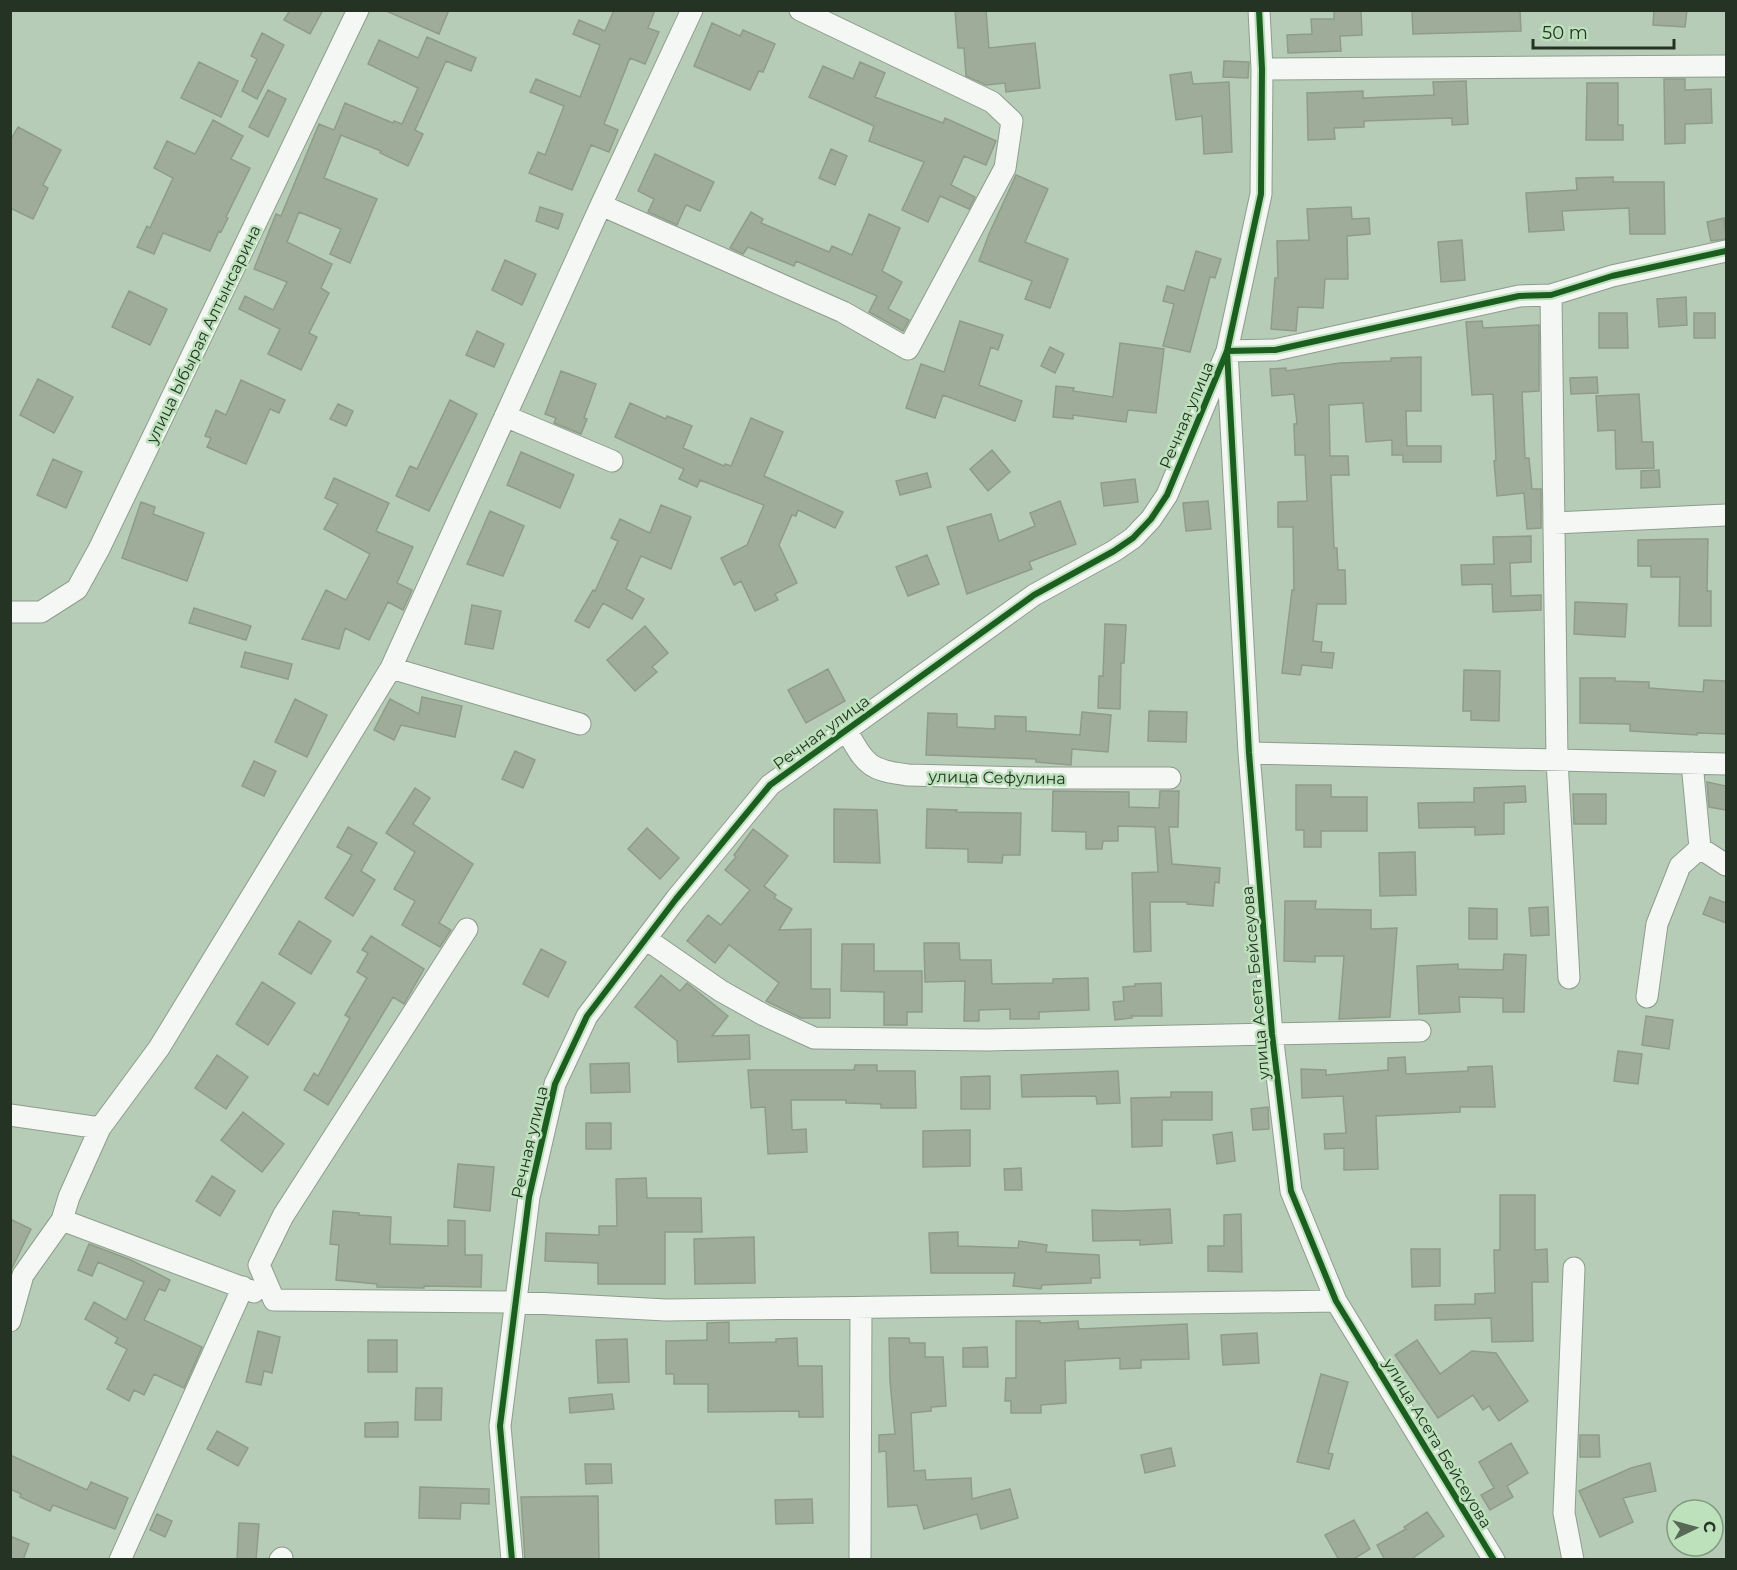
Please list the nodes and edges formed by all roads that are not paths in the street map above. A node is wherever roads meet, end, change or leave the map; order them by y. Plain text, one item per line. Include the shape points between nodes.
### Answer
1 (358, 10) edge
2 (692, 10) edge
3 (800, 10) edge
4 (1259, 10) edge
5 (1726, 66) edge
6 (1262, 69) junction
7 (601, 205) junction
8 (1726, 251) edge
9 (1551, 295) junction
10 (1227, 351) junction
11 (505, 416) junction
12 (612, 461) dead end
13 (1726, 515) edge
14 (1554, 523) junction
15 (10, 612) edge
16 (391, 668) junction
17 (580, 724) dead end
18 (846, 730) junction
19 (1249, 753) junction
20 (1557, 760) junction
21 (1692, 763) junction
22 (1726, 764) edge
23 (1170, 778) dead end
24 (1700, 848) junction
25 (1726, 865) edge
26 (467, 929) dead end
27 (646, 939) junction
28 (1569, 978) dead end
29 (1647, 997) dead end
30 (1420, 1031) dead end
31 (1272, 1034) junction
32 (10, 1115) edge
33 (100, 1128) junction
34 (62, 1220) junction
35 (1574, 1268) dead end
36 (243, 1287) junction
37 (274, 1300) junction
38 (1336, 1301) junction
39 (515, 1302) junction
40 (861, 1308) junction
41 (10, 1321) edge
42 (120, 1560) edge
43 (512, 1560) edge
44 (860, 1560) edge
45 (1494, 1560) edge
46 (1573, 1560) edge

1 - 15 street, улица Ыбырая Алтынсарина via 77,589 41,612
2 - 7 street
3 - 7 street via 992,102 1012,121 1005,168 908,348 843,312
4 - 6 street, Речная улица
5 - 6 street
6 - 10 street, Речная улица via 1261,194
7 - 11 street
8 - 9 street via 1612,276
9 - 10 street via 1519,296 1275,350
9 - 14 street
10 - 18 street, Речная улица via 1167,495 1133,538 1034,595
10 - 19 street, улица Асета Бейсеуова
11 - 12 street
11 - 16 street
13 - 14 street
14 - 20 street
16 - 17 street
16 - 33 street via 159,1048
18 - 23 street, улица Сефулина via 868,764 890,773
18 - 27 street, Речная улица via 770,785
19 - 20 street
19 - 31 street, улица Асета Бейсеуова
20 - 21 street
20 - 28 street
21 - 22 street
21 - 24 street
24 - 25 street
24 - 29 street via 1680,866 1657,924
26 - 37 street via 283,1216 259,1265
27 - 31 street via 721,991 814,1038 987,1040
27 - 39 street, Речная улица via 587,1016 555,1084 529,1197
30 - 31 street
31 - 38 street, улица Асета Бейсеуова via 1291,1191
32 - 33 street
33 - 34 street
34 - 36 street
34 - 41 street via 23,1275
35 - 46 street via 1564,1513
36 - 37 street
36 - 42 street
37 - 39 street
38 - 40 street
38 - 45 street, улица Асета Бейсеуова
39 - 40 street via 666,1310
39 - 43 street, Речная улица via 500,1426
40 - 44 street

